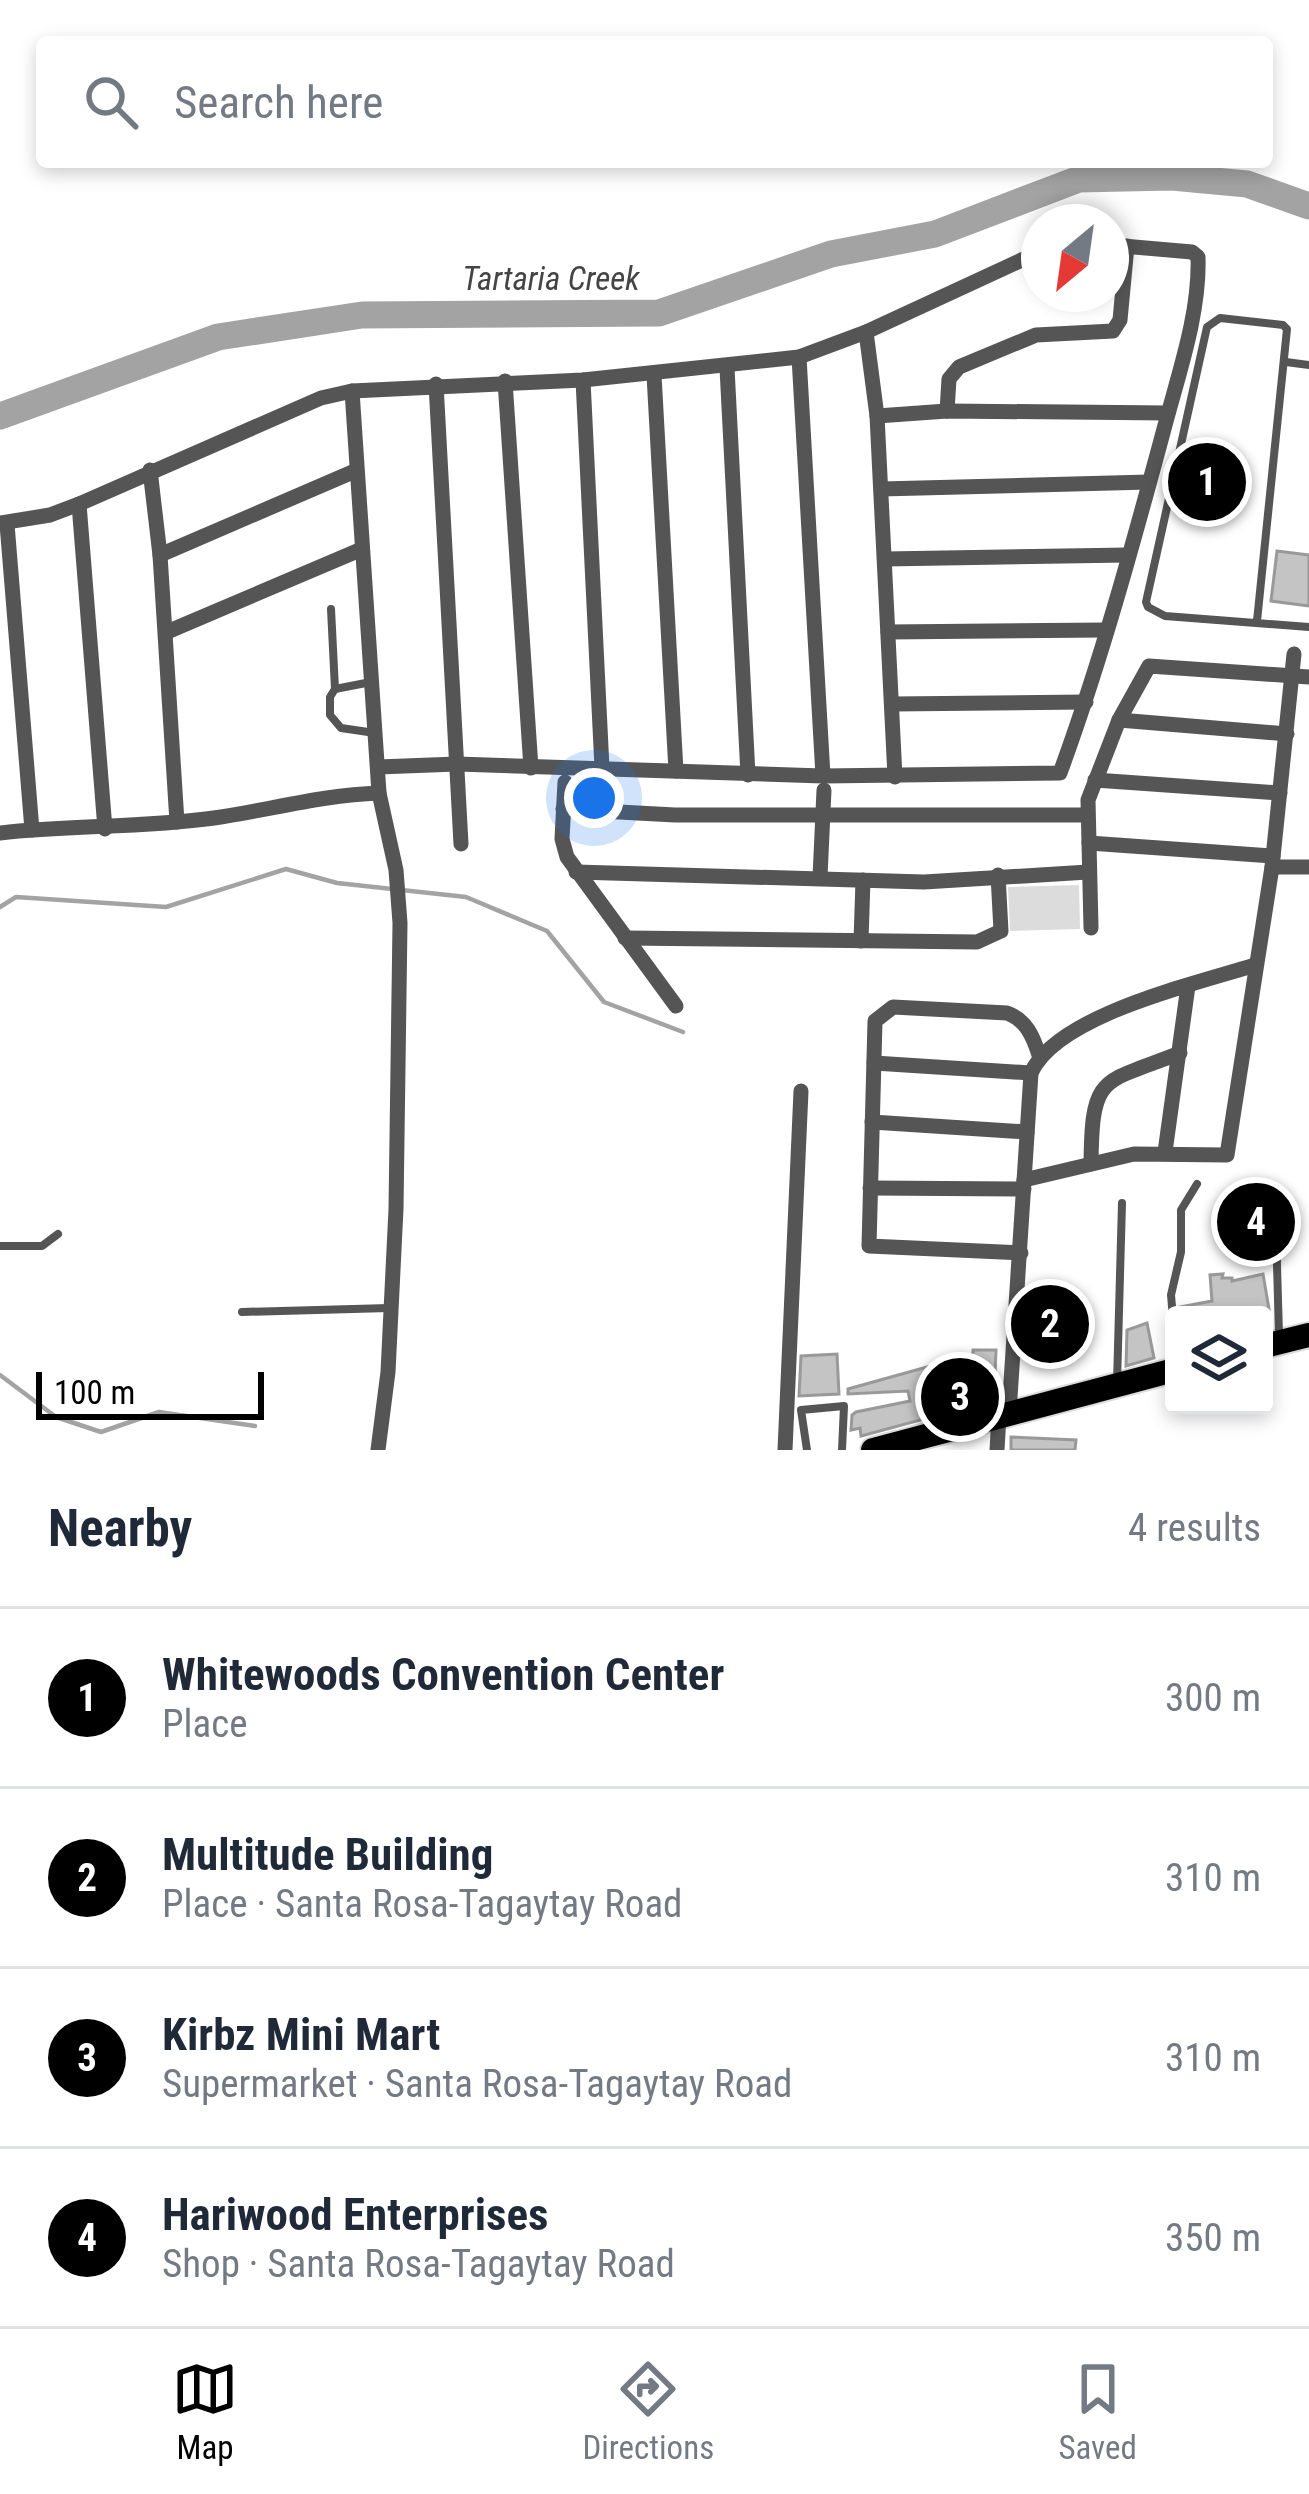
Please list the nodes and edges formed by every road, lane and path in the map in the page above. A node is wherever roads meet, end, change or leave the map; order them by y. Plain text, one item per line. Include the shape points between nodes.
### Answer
1 (1129, 247) edge
2 (1021, 261) edge
3 (1120, 312) edge
4 (866, 332) junction
5 (799, 357) junction
6 (1286, 362) junction
7 (1309, 365) edge
8 (727, 368) junction
9 (654, 375) junction
10 (583, 380) junction
11 (505, 381) junction
12 (436, 384) junction
13 (352, 391) junction
14 (947, 411) junction
15 (1168, 413) junction
16 (877, 416) junction
17 (150, 470) junction
18 (355, 471) junction
19 (1149, 482) junction
20 (881, 489) junction
21 (79, 504) junction
22 (3, 524) edge
23 (362, 549) junction
24 (160, 555) junction
25 (1128, 555) junction
26 (885, 559) junction
27 (331, 609) dead end
28 (1257, 621) junction
29 (1309, 627) edge
30 (1106, 629) junction
31 (166, 632) junction
32 (888, 632) junction
33 (1294, 654) dead end
34 (1300, 677) edge
35 (373, 682) junction
36 (335, 689) junction
37 (1086, 702) junction
38 (893, 704) junction
39 (1119, 720) junction
40 (376, 734) junction
41 (1287, 734) junction
42 (457, 764) junction
43 (378, 767) junction
44 (531, 768) junction
45 (602, 768) junction
46 (676, 771) junction
47 (748, 776) junction
48 (895, 777) junction
49 (1095, 779) junction
50 (565, 782) dead end
51 (823, 783) junction
52 (379, 793) junction
53 (1280, 793) junction
54 (563, 809) junction
55 (1087, 814) junction
56 (823, 815) junction
57 (177, 822) junction
58 (105, 829) junction
59 (32, 830) junction
60 (0, 833) edge
61 (1089, 843) junction
62 (461, 844) dead end
63 (1272, 861) junction
64 (1309, 867) edge
65 (576, 872) junction
66 (1088, 872) junction
67 (998, 875) junction
68 (820, 878) junction
69 (863, 880) junction
70 (1091, 928) dead end
71 (625, 938) junction
72 (861, 941) junction
73 (1255, 965) junction
74 (1188, 986) junction
75 (676, 1006) dead end
76 (1039, 1054) junction
77 (1180, 1054) junction
78 (874, 1063) junction
79 (1031, 1073) junction
80 (801, 1091) dead end
81 (872, 1122) junction
82 (1027, 1132) junction
83 (1165, 1152) junction
84 (1091, 1164) junction
85 (1197, 1184) dead end
86 (1024, 1185) junction
87 (870, 1187) junction
88 (1122, 1203) dead end
89 (1229, 1205) dead end
90 (58, 1234) dead end
91 (0, 1246) edge
92 (1021, 1253) junction
93 (1172, 1306) edge
94 (389, 1308) junction
95 (242, 1312) dead end
96 (1273, 1315) edge
97 (1309, 1334) edge
98 (1273, 1344) edge
99 (1165, 1372) edge
100 (1117, 1384) junction
101 (1004, 1414) junction
102 (885, 1448) edge
103 (378, 1450) edge
104 (785, 1450) edge
105 (807, 1450) edge
106 (842, 1450) edge
107 (997, 1450) edge

1 - 15 street via 1198,257
2 - 4 street
3 - 14 street via 1113,331 1036,335 959,368 949,379
4 - 5 street
4 - 16 street
5 - 8 street
5 - 51 street
6 - 7 lane
6 - 28 lane
6 - 28 lane via 1282,325 1220,318 1207,326 1146,602 1165,616
8 - 9 street
8 - 47 street
9 - 10 street
9 - 46 street
10 - 11 street
10 - 45 street
11 - 12 street
11 - 44 street
12 - 13 street
12 - 42 street
13 - 17 street
13 - 18 street
14 - 15 street
14 - 16 street
15 - 19 street
16 - 20 street
17 - 21 street
17 - 24 street
18 - 23 street
18 - 24 street
19 - 20 street
19 - 25 street
20 - 26 street
21 - 22 street
21 - 58 street
22 - 59 street
23 - 31 street
23 - 35 street
24 - 31 street
25 - 26 street
25 - 30 street
26 - 32 street
27 - 36 lane
28 - 29 lane
30 - 32 street
30 - 37 street
31 - 57 street
32 - 38 street
33 - 34 street
34 - 39 street via 1149,667
34 - 41 street
35 - 36 lane
35 - 40 street
36 - 40 lane via 333,723
37 - 38 street
37 - 48 street via 1060,773
38 - 48 street
39 - 41 street
39 - 49 street
40 - 43 street
41 - 53 street
42 - 43 street
42 - 44 street
42 - 62 street
43 - 52 street
44 - 45 street
45 - 46 street
46 - 47 street
47 - 51 street
48 - 51 street
49 - 53 street
49 - 55 street
50 - 54 street
51 - 56 street
52 - 57 street
52 - 94 street via 400,923
53 - 63 street
54 - 56 street
54 - 65 street via 563,847
55 - 56 street
55 - 61 street
56 - 68 street
57 - 58 street
58 - 59 street
59 - 60 street
61 - 63 street
61 - 66 street
63 - 64 street
63 - 73 street
65 - 68 street
65 - 71 street
66 - 67 street
66 - 70 street
67 - 69 street
67 - 72 street via 1001,931 977,942
68 - 69 street
69 - 72 street
71 - 72 street
71 - 75 street
73 - 74 street
73 - 83 street via 1227,1155
74 - 76 street via 1075,1027
74 - 77 street
76 - 78 street via 1031,1033 1007,1013 893,1007 874,1021
76 - 79 street
77 - 83 street
77 - 84 street via 1108,1082 1094,1105
78 - 79 street
78 - 81 street
79 - 82 street
80 - 104 street
81 - 82 street
81 - 87 street
82 - 86 street
83 - 84 street
84 - 86 street
85 - 93 lane via 1181,1210
86 - 87 street
86 - 92 street
87 - 92 street via 868,1246
88 - 100 lane
89 - 96 lane via 1276,1229
90 - 91 lane via 42,1246
92 - 101 street
94 - 95 lane
94 - 103 street
97 - 98 main road
99 - 100 main road
100 - 101 main road
101 - 102 main road
101 - 107 street
105 - 106 lane via 801,1410 844,1406

